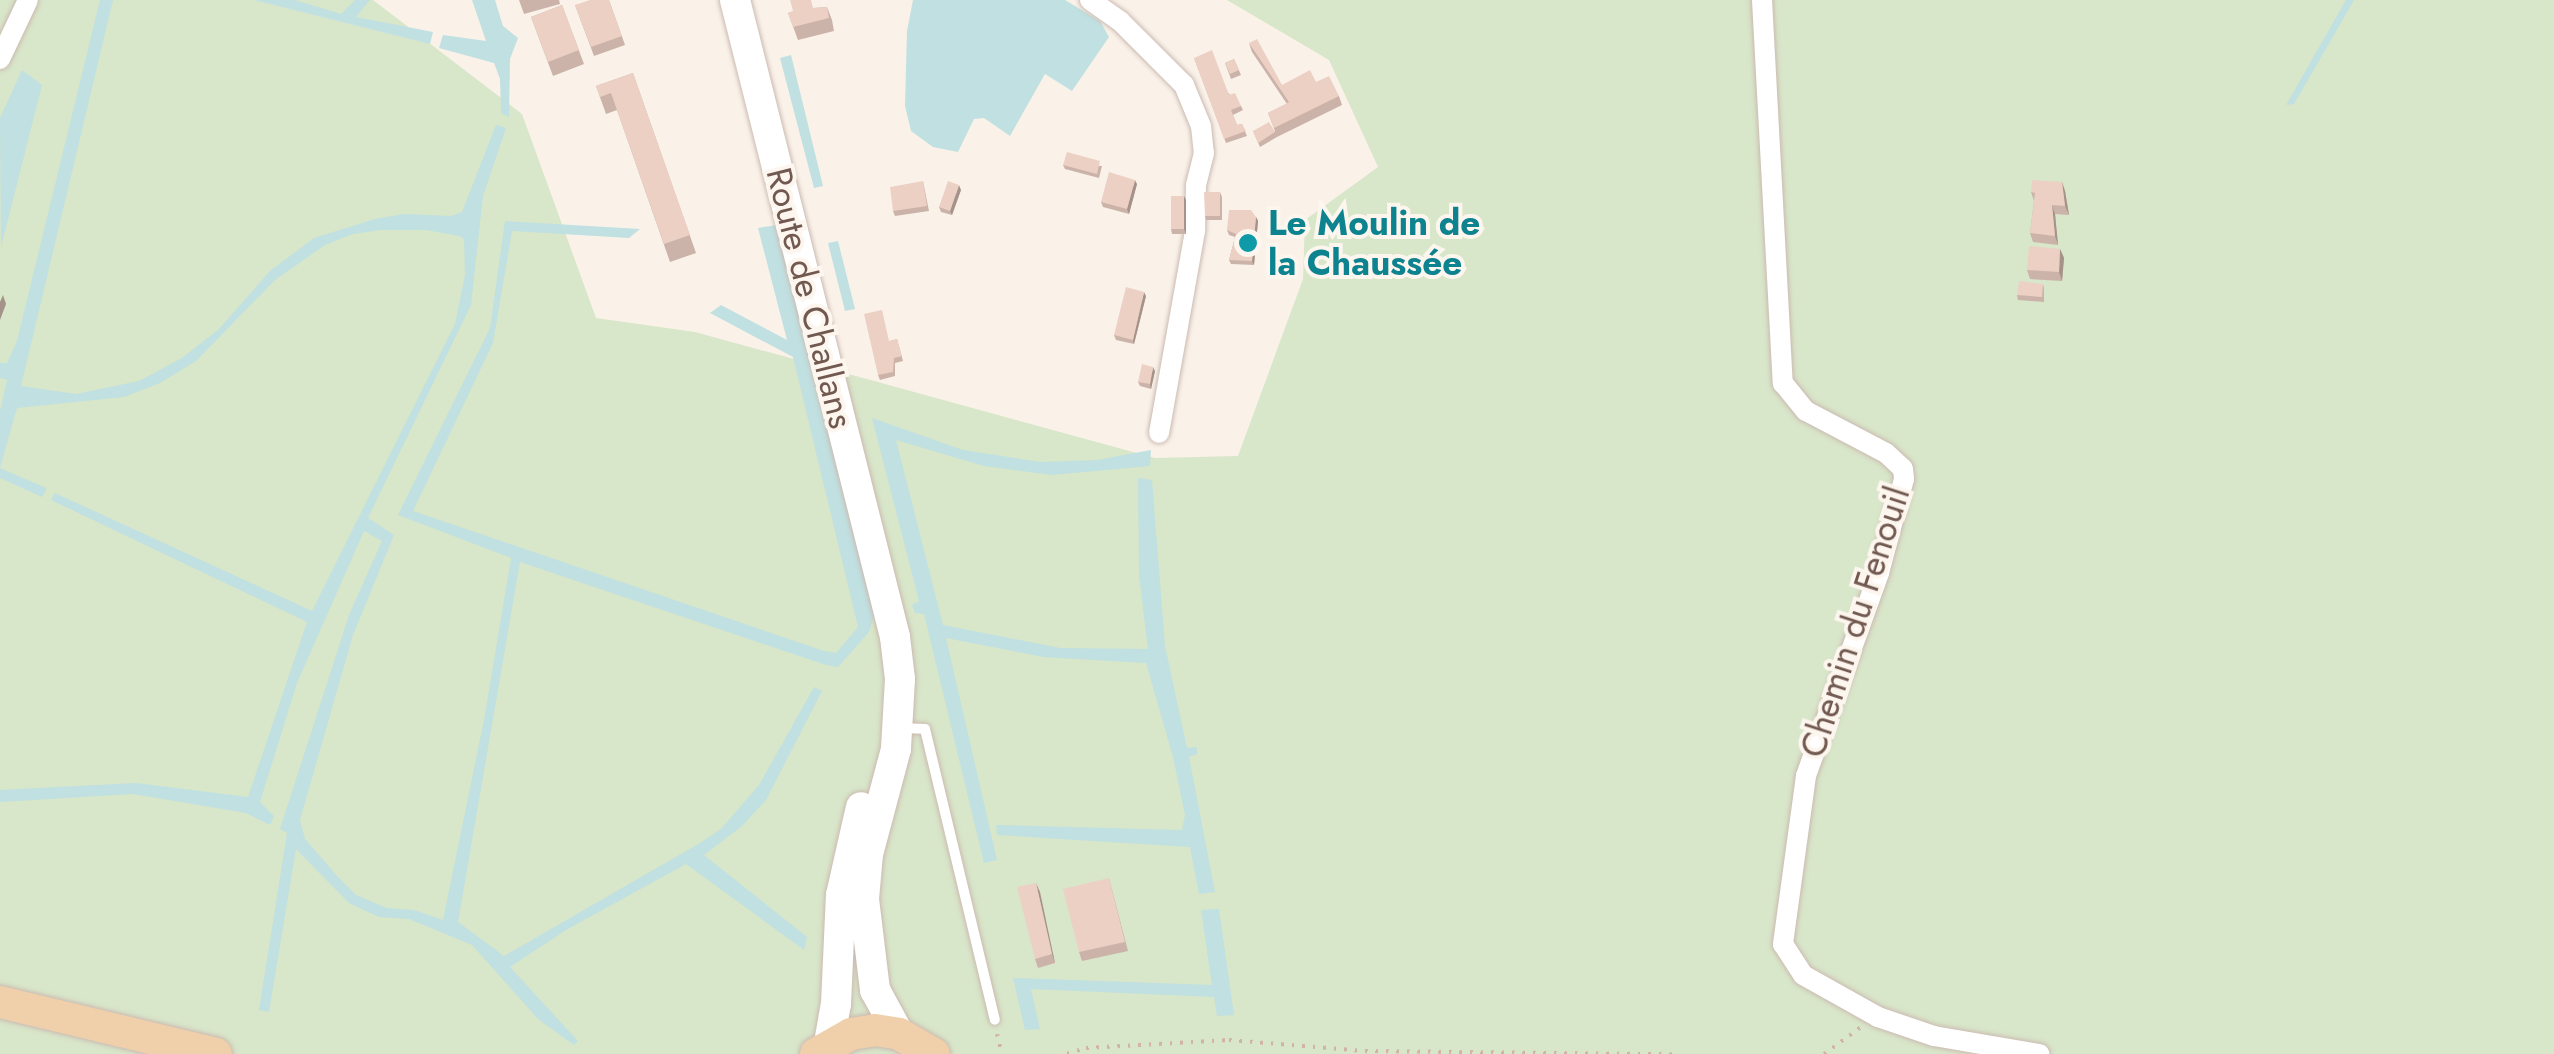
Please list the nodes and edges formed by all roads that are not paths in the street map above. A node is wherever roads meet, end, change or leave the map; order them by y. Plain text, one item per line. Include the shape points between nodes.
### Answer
1 (28, 0) edge
2 (735, 0) edge
3 (1090, 0) edge
4 (1762, 0) edge
5 (0, 59) edge
6 (1159, 434) dead end
7 (886, 597) junction
8 (898, 728) junction
9 (0, 1002) edge
10 (995, 1020) road end
11 (898, 1034) junction
12 (823, 1049) edge
13 (216, 1054) edge
14 (934, 1054) edge
15 (2039, 1054) edge

1 - 5 street
2 - 7 main road, Route de Challans
3 - 6 street via 1184,86 1201,126 1194,231
4 - 15 street, Chemin du Fenouil via 1783,384 1806,411 1886,453 1904,479 1879,573 1806,776 1783,944 1803,975 1878,1017 1934,1036
7 - 8 main road, Route de Challans via 900,679
7 - 12 main road, Route de Challans via 886,693 848,848
8 - 10 lane via 925,729
8 - 11 main road, Route de Challans via 864,899 875,990
9 - 13 main road
11 - 12 main road via 851,1034
11 - 14 main road

